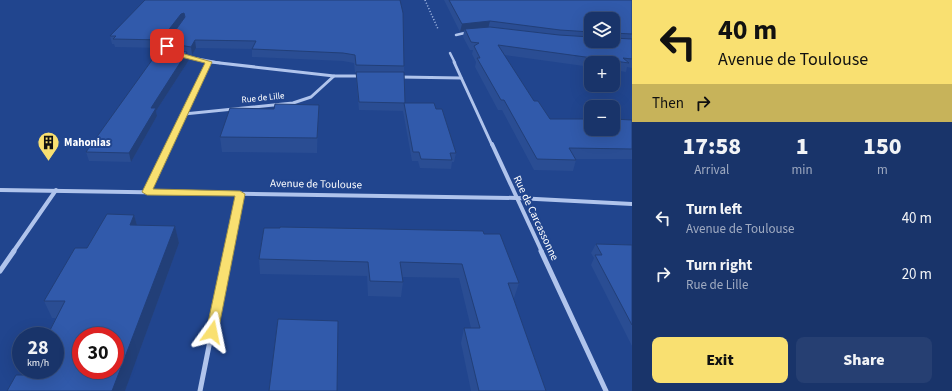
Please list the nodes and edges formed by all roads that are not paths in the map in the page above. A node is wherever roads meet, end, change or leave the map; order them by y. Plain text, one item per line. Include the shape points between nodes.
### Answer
1 (474, 32) edge
2 (456, 34) dead end
3 (450, 53) dead end
4 (179, 55) edge
5 (209, 62) junction
6 (334, 76) junction
7 (366, 76) edge
8 (398, 77) edge
9 (461, 78) junction
10 (184, 114) junction
11 (0, 190) edge
12 (56, 190) junction
13 (147, 192) junction
14 (240, 194) junction
15 (517, 198) junction
16 (632, 204) edge
17 (0, 271) edge
18 (200, 391) edge
19 (606, 391) edge

1 - 2 street
3 - 9 street, Rue de Carcassonne
4 - 5 street
5 - 6 street
5 - 10 street
6 - 7 street
6 - 10 street, Rue de Lille via 311,97 293,103
8 - 9 street
9 - 15 street, Rue de Carcassonne
10 - 13 street
11 - 12 street, Avenue de Toulouse
12 - 13 street, Avenue de Toulouse
12 - 17 street
13 - 14 street, Avenue de Toulouse
14 - 15 street, Avenue de Toulouse
14 - 18 street
15 - 16 street, Avenue de Toulouse
15 - 19 street, Rue de Carcassonne

